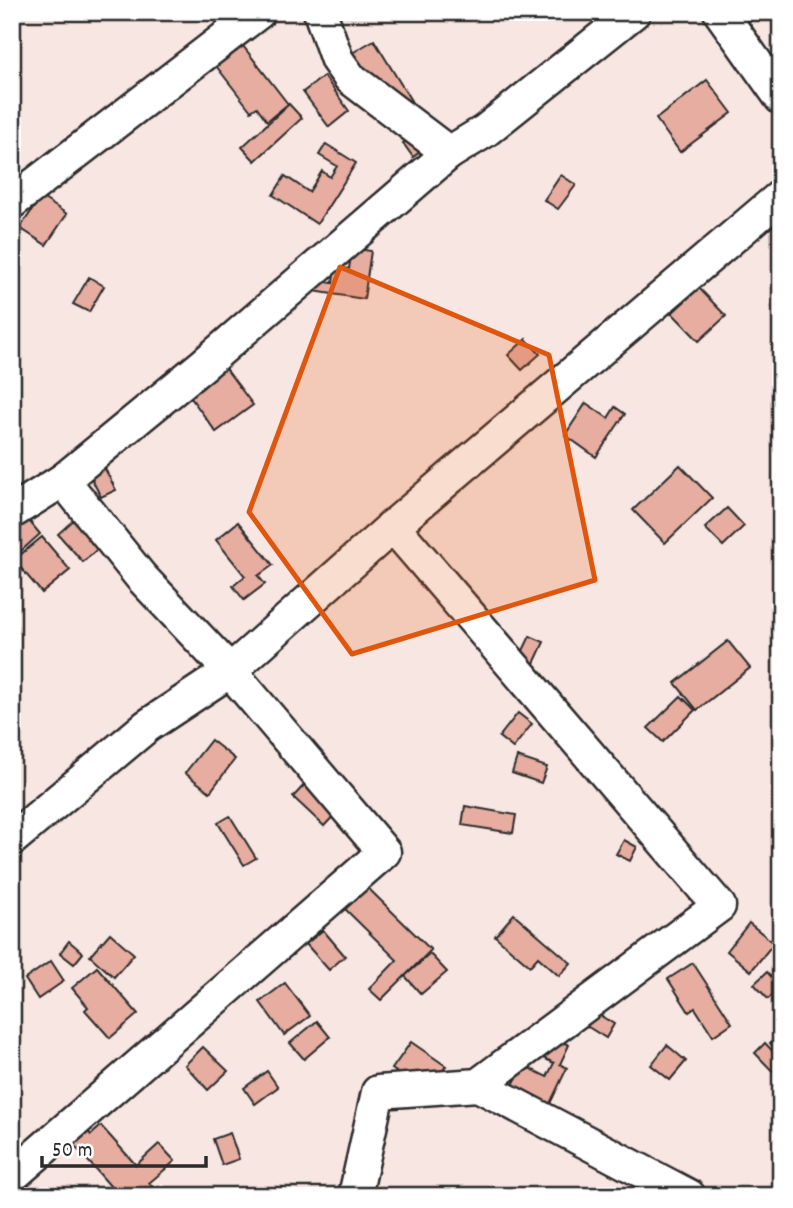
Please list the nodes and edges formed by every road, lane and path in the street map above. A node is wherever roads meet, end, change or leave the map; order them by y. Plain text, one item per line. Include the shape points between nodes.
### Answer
1 (259, 12) edge
2 (320, 12) edge
3 (634, 12) edge
4 (720, 12) edge
5 (781, 98) edge
6 (449, 153) junction
7 (781, 195) edge
8 (12, 202) edge
9 (63, 480) junction
10 (12, 512) edge
11 (393, 526) junction
12 (230, 671) junction
13 (12, 839) edge
14 (478, 1085) junction
15 (12, 1176) edge
16 (355, 1196) edge
17 (689, 1196) edge

1 - 8 street
2 - 6 street via 337,60 350,78
3 - 6 street via 485,131
4 - 5 street
6 - 9 street
7 - 11 street
9 - 10 street
9 - 12 street via 141,577
11 - 12 street
11 - 14 street via 719,906
12 - 13 street via 147,726
12 - 15 street via 384,852
14 - 16 street via 378,1092
14 - 17 street

